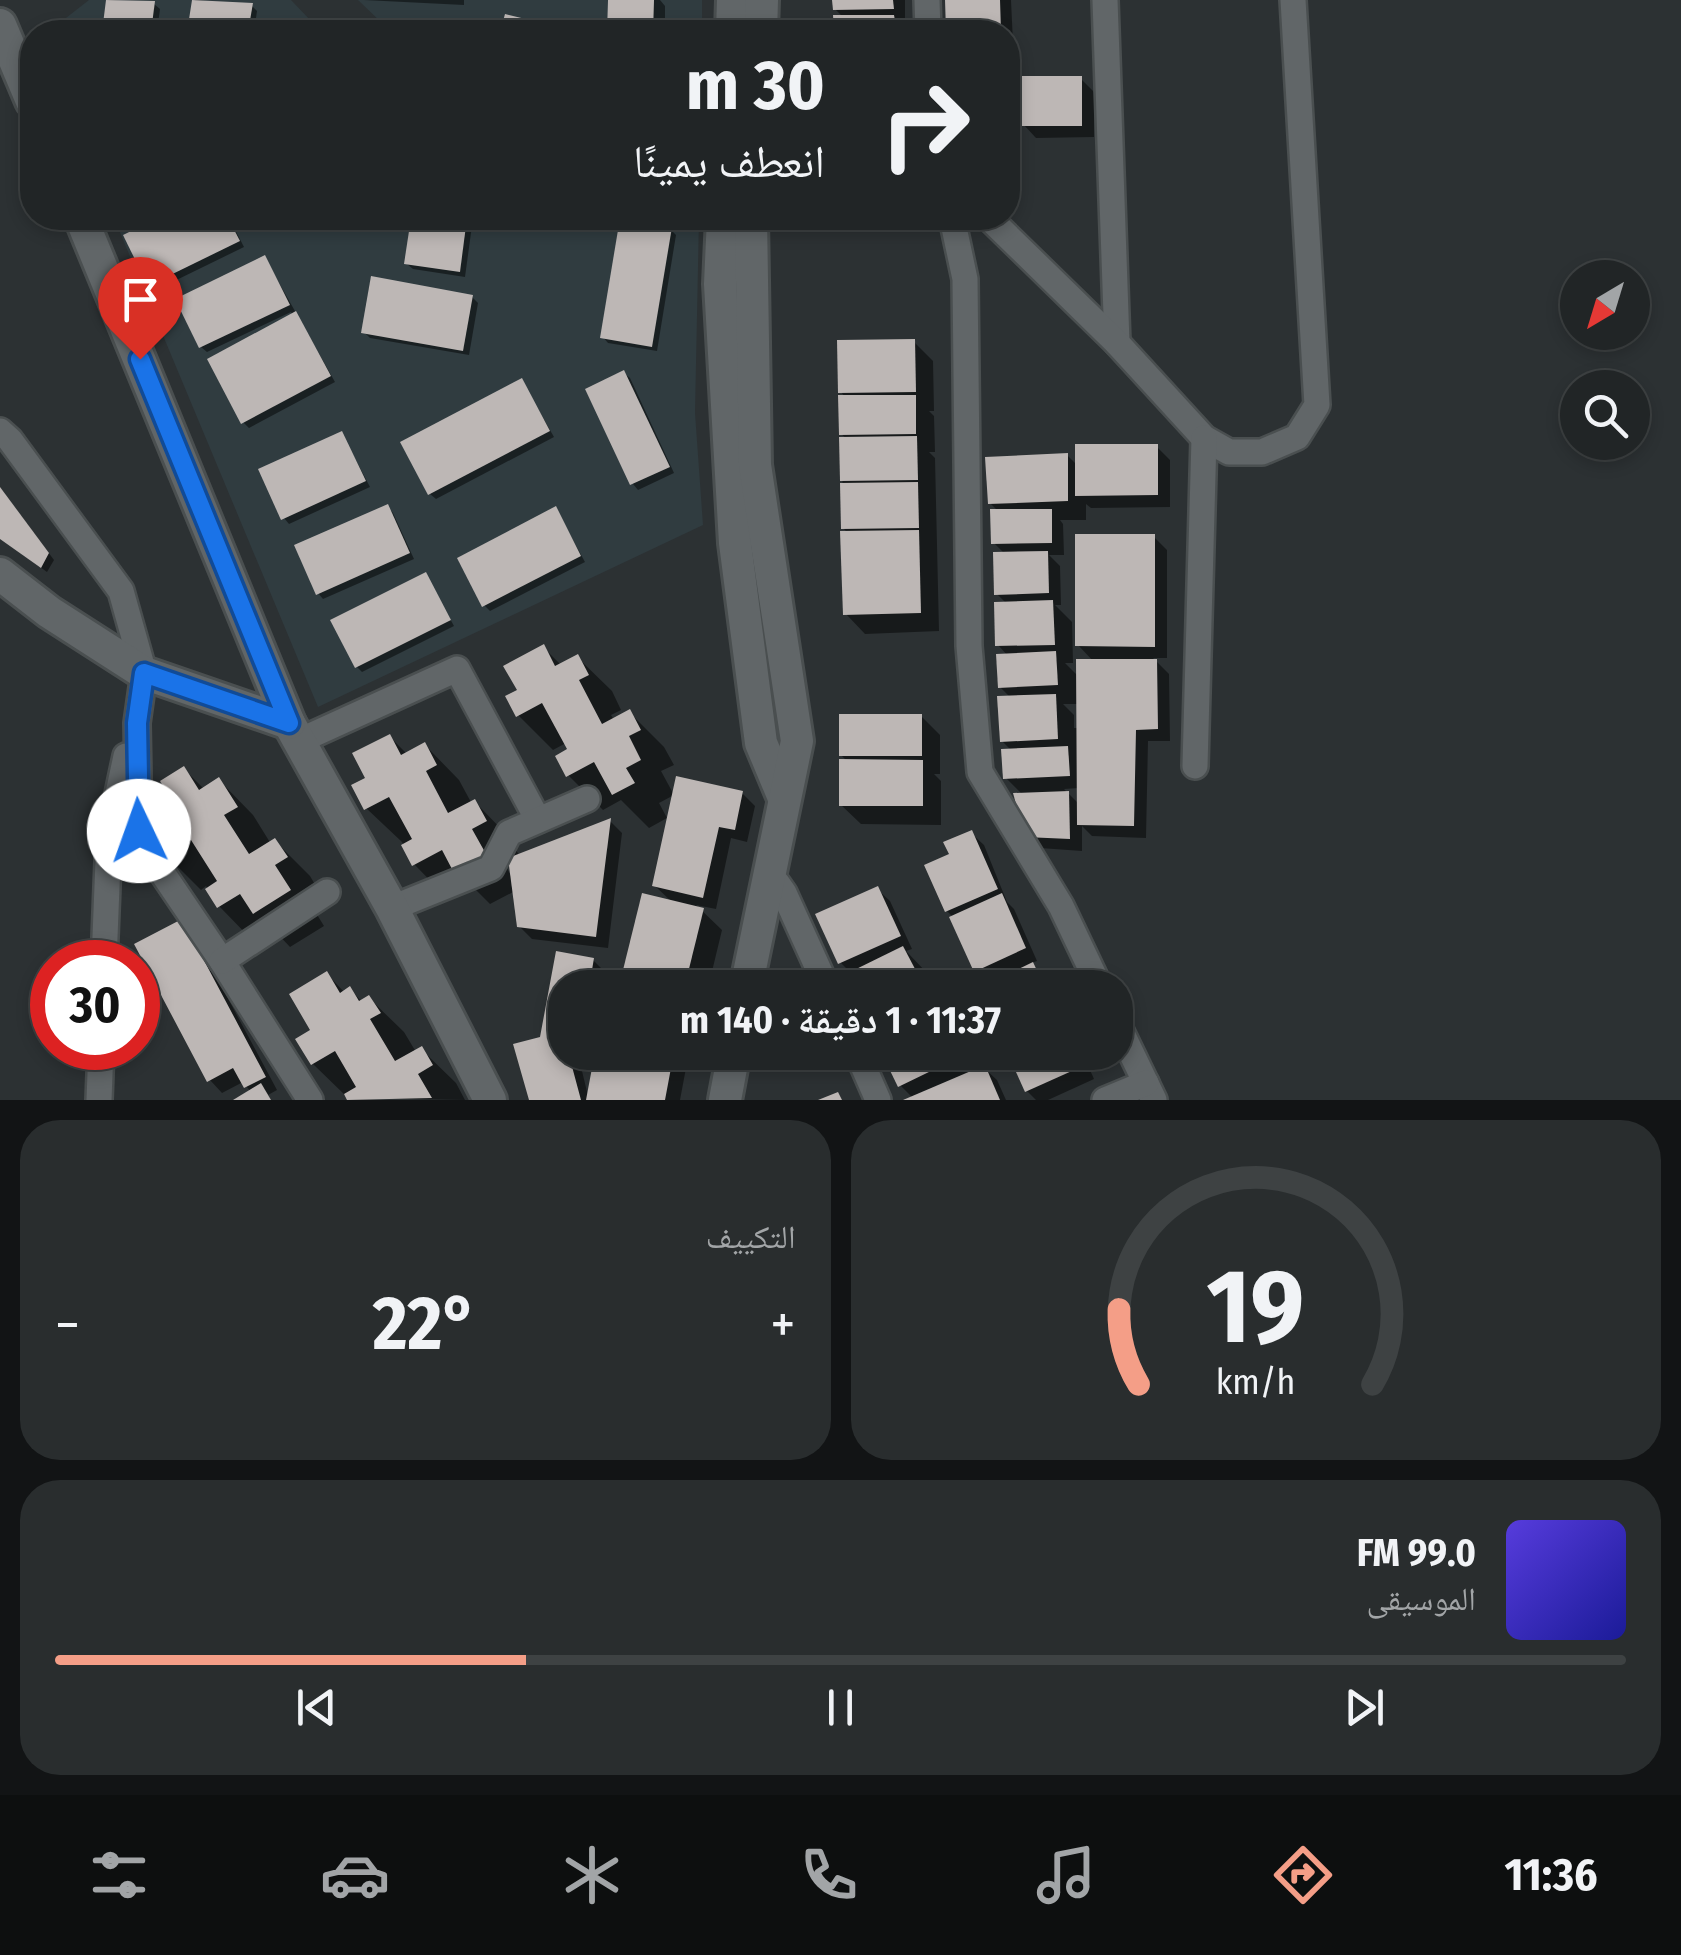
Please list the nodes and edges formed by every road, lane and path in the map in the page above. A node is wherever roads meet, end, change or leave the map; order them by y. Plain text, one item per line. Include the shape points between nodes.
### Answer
1 (1105, 0) edge
2 (1292, 0) edge
3 (0, 25) edge
4 (20, 72) edge
5 (86, 230) edge
6 (723, 230) edge
7 (751, 230) edge
8 (955, 230) edge
9 (1001, 230) edge
10 (1118, 343) junction
11 (0, 431) edge
12 (1204, 438) junction
13 (0, 574) edge
14 (144, 673) junction
15 (294, 732) junction
16 (1196, 766) dead end
17 (587, 798) dead end
18 (784, 798) junction
19 (538, 820) junction
20 (766, 879) junction
21 (327, 892) dead end
22 (392, 908) junction
23 (105, 940) edge
24 (222, 960) junction
25 (749, 970) edge
26 (819, 970) edge
27 (1091, 970) edge
28 (1133, 1056) edge
29 (101, 1070) edge
30 (731, 1070) edge
31 (865, 1070) edge
32 (1150, 1092) edge
33 (100, 1100) edge
34 (310, 1100) edge
35 (490, 1100) edge
36 (725, 1100) edge
37 (878, 1100) edge
38 (1104, 1100) edge

1 - 10 street
2 - 12 street via 1317,405 1297,437 1262,452 1229,452
3 - 4 main road
5 - 15 main road
6 - 18 main road via 720,284 734,543 762,743
7 - 18 main road via 755,464 796,741
8 - 27 street via 965,279 970,646 980,772
9 - 10 street
10 - 12 street
11 - 14 street via 121,592
12 - 16 street
13 - 14 main road
14 - 15 main road
14 - 23 street via 109,836
14 - 24 street via 137,723 139,831
15 - 19 street via 457,669
15 - 22 main road
17 - 19 street
18 - 20 main road
19 - 22 street via 509,833 490,868
20 - 25 main road
20 - 26 street via 784,893
21 - 24 street
22 - 35 main road
24 - 34 street
28 - 32 street
29 - 33 street
30 - 36 main road
31 - 37 street
32 - 38 street

